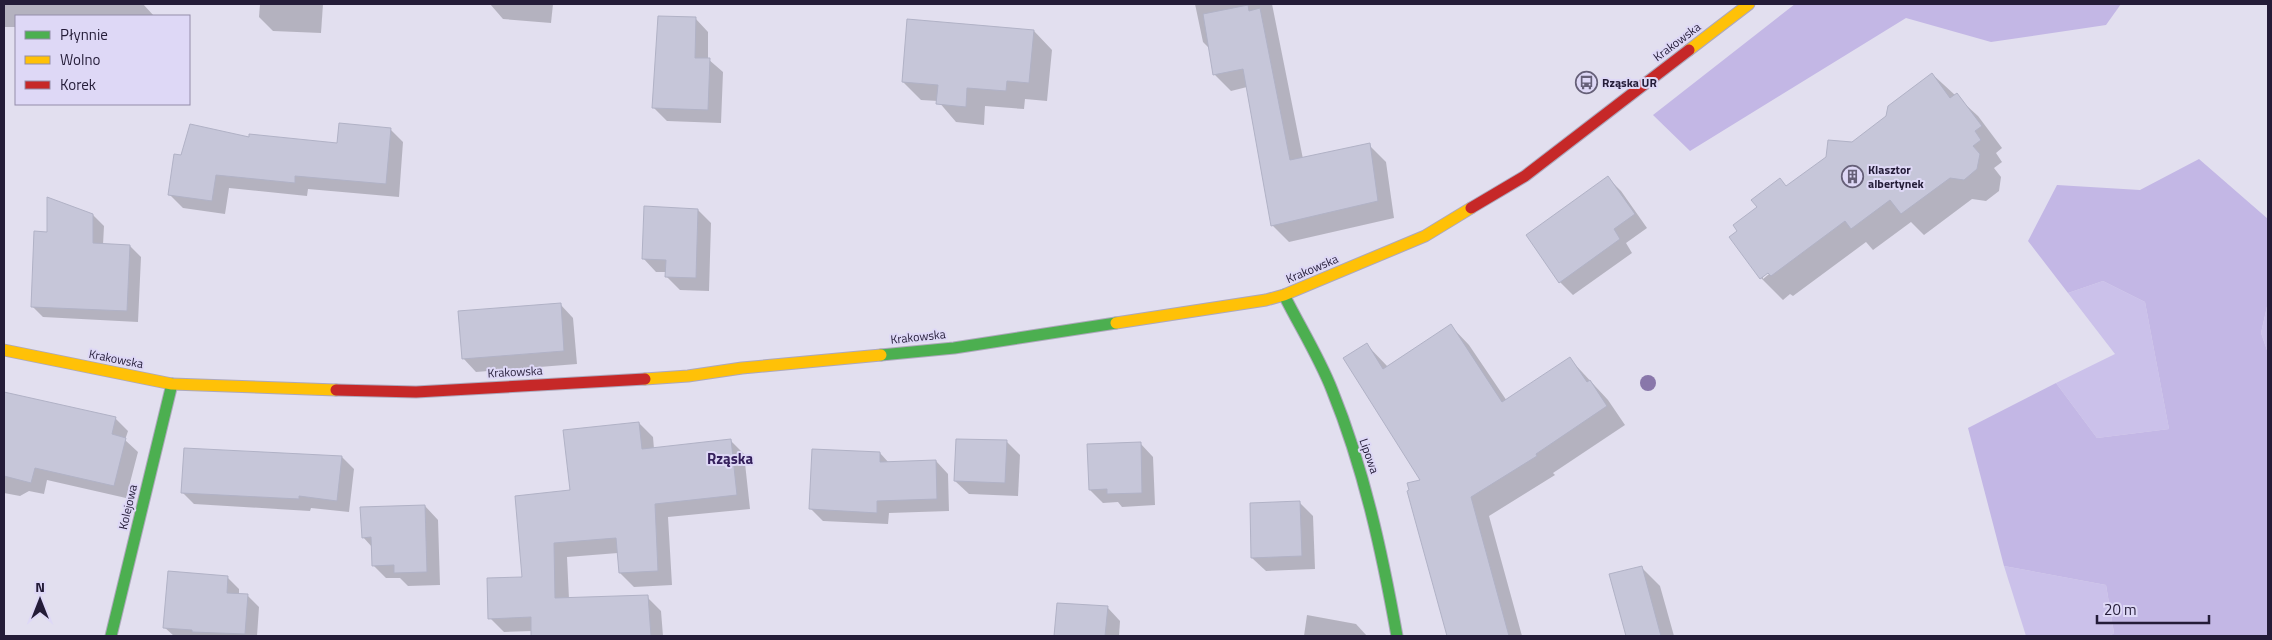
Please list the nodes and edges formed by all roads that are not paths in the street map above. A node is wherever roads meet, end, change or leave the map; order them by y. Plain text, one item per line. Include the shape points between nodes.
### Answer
1 (1749, 4) edge
2 (1284, 295) junction
3 (4, 350) edge
4 (172, 384) junction
5 (111, 636) edge
6 (1398, 636) edge

1 - 2 street, Krakowska via 1525,176 1425,236
2 - 4 street, Krakowska via 954,348 688,376 416,392 270,390
2 - 6 street, Lipowa via 1332,390 1365,487
3 - 4 street, Krakowska
4 - 5 street, Kolejowa

